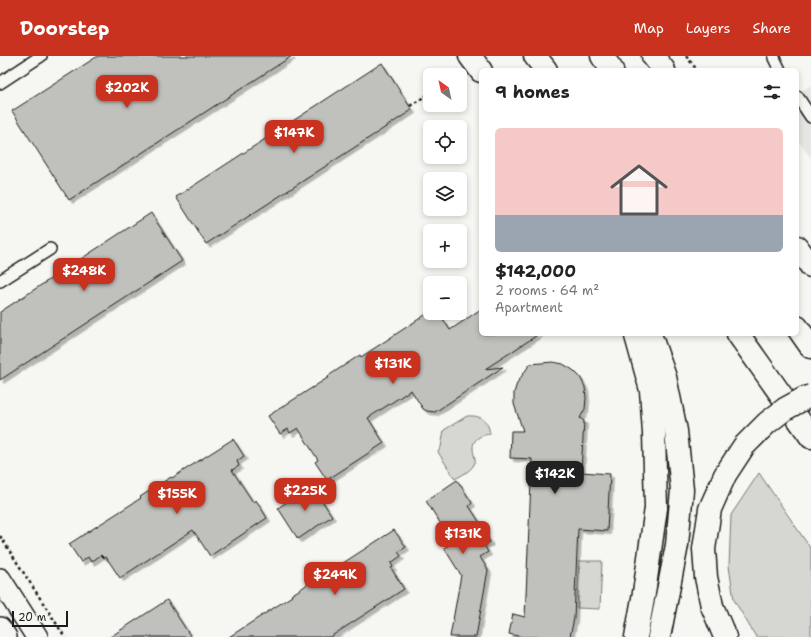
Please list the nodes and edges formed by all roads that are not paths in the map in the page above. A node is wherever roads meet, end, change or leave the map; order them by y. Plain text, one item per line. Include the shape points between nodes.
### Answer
1 (41, 56) edge
2 (470, 56) edge
3 (535, 56) edge
4 (602, 56) edge
5 (653, 56) edge
6 (774, 56) edge
7 (479, 68) edge
8 (544, 68) edge
9 (611, 68) edge
10 (662, 68) edge
11 (779, 68) edge
12 (0, 82) edge
13 (799, 99) edge
14 (811, 118) edge
15 (50, 249) dead end
16 (799, 250) edge
17 (811, 266) edge
18 (0, 281) edge
19 (799, 330) edge
20 (637, 336) edge
21 (651, 336) edge
22 (739, 336) edge
23 (811, 347) edge
24 (811, 396) edge
25 (811, 437) edge
26 (0, 579) edge
27 (0, 628) edge
28 (6, 637) edge
29 (37, 637) edge
30 (636, 637) edge
31 (659, 637) edge
32 (725, 637) edge

1 - 12 lane
2 - 7 highway
3 - 8 highway
4 - 9 highway
5 - 10 highway
6 - 11 lane
13 - 14 lane
15 - 18 lane
16 - 17 highway
19 - 23 highway
20 - 30 highway via 651,390 656,508
21 - 31 highway via 665,377 676,430 682,490 677,545
22 - 25 highway
24 - 32 highway, bridge via 785,409 744,446 725,475 710,509 704,549 706,577 712,606
26 - 29 street
27 - 28 street

